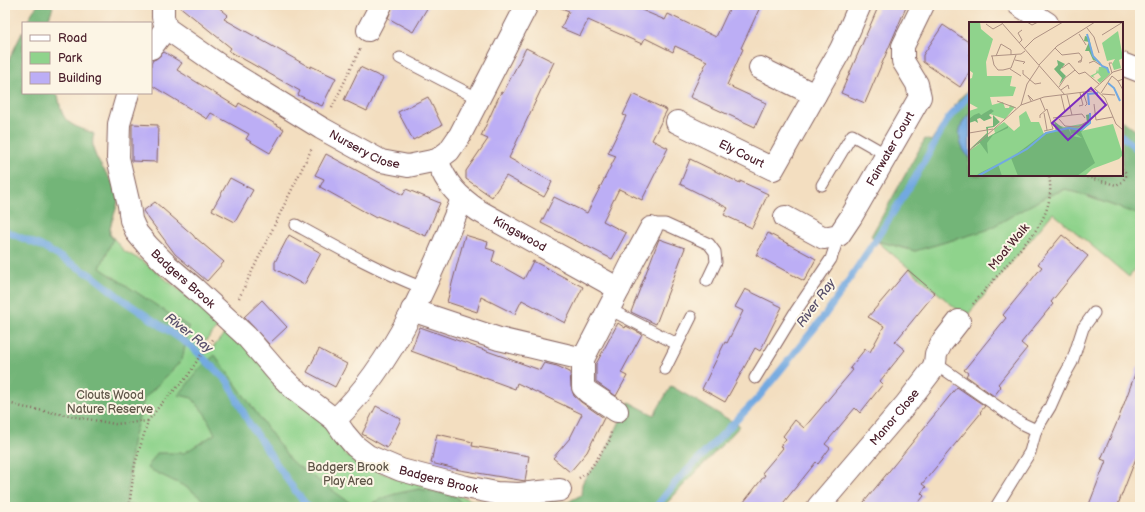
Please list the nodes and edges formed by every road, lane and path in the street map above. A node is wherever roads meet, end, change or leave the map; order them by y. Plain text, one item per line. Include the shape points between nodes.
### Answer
1 (163, 5) edge
2 (381, 5) edge
3 (527, 5) edge
4 (860, 5) edge
5 (923, 5) edge
6 (1019, 5) edge
7 (1045, 22) edge
8 (166, 28) junction
9 (368, 30) joint
10 (152, 47) edge
11 (400, 58) dead end
12 (1123, 64) edge
13 (760, 68) dead end
14 (1140, 71) edge
15 (128, 94) edge
16 (815, 95) junction
17 (479, 99) junction
18 (677, 122) dead end
19 (321, 128) junction
20 (886, 155) junction
21 (437, 160) junction
22 (1123, 170) edge
23 (1049, 176) edge
24 (1082, 176) edge
25 (822, 184) dead end
26 (462, 199) junction
27 (785, 218) dead end
28 (296, 225) dead end
29 (651, 228) joint
30 (839, 235) junction
31 (707, 281) dead end
32 (423, 288) junction
33 (619, 289) junction
34 (412, 310) junction
35 (609, 310) junction
36 (1094, 313) dead end
37 (691, 317) dead end
38 (229, 319) junction
39 (959, 321) joint
40 (209, 344) dead end
41 (677, 344) junction
42 (583, 359) junction
43 (935, 363) junction
44 (665, 369) dead end
45 (756, 378) dead end
46 (5, 402) edge
47 (617, 410) joint
48 (335, 420) junction
49 (148, 421) junction
50 (1036, 430) junction
51 (560, 490) joint
52 (129, 507) edge
53 (818, 507) edge
54 (996, 507) edge

1 - 8 street
2 - 9 street
3 - 17 street
4 - 16 street, Ely Court via 841,49
5 - 20 street, Fairwater Court via 903,46 903,61 917,84 920,96
6 - 7 street
8 - 10 street
8 - 19 street, Nursery Close via 222,67
9 - 19 path
11 - 17 lane
12 - 14 street
13 - 16 street
15 - 38 street, Badgers Brook via 119,124 118,158 131,220 137,233 148,246
16 - 18 street, Ely Court via 773,169
17 - 21 street via 460,135 449,150
19 - 21 street, Nursery Close via 381,161 408,166
19 - 38 path
20 - 25 lane via 852,135
20 - 30 street, Fairwater Court
21 - 26 street, Kingswood via 451,188
22 - 24 path via 1126,176 1116,186
23 - 39 path, Moat Walk via 1048,207 1034,233
26 - 32 street
26 - 33 street, Kingswood
27 - 30 street via 824,238
28 - 32 lane via 371,266
29 - 31 lane via 665,224 709,244 716,252 716,262
29 - 33 street
30 - 45 lane via 831,259
32 - 34 street
33 - 35 street
34 - 42 street via 499,339
34 - 48 street via 381,365 351,404
35 - 41 lane
35 - 42 street
36 - 50 lane via 1083,328 1072,362
37 - 41 lane
38 - 48 street, Badgers Brook via 292,387
39 - 43 street, Manor Close via 941,344
40 - 49 path via 188,376
41 - 44 lane
42 - 47 street via 583,387
43 - 50 lane via 1021,423
43 - 53 street, Manor Close via 906,404
46 - 49 path via 115,424
47 - 51 path via 610,440 588,472
48 - 51 street, Badgers Brook via 355,446 364,453 401,470 496,492 519,494
49 - 52 path via 134,464
50 - 54 lane via 1030,452

